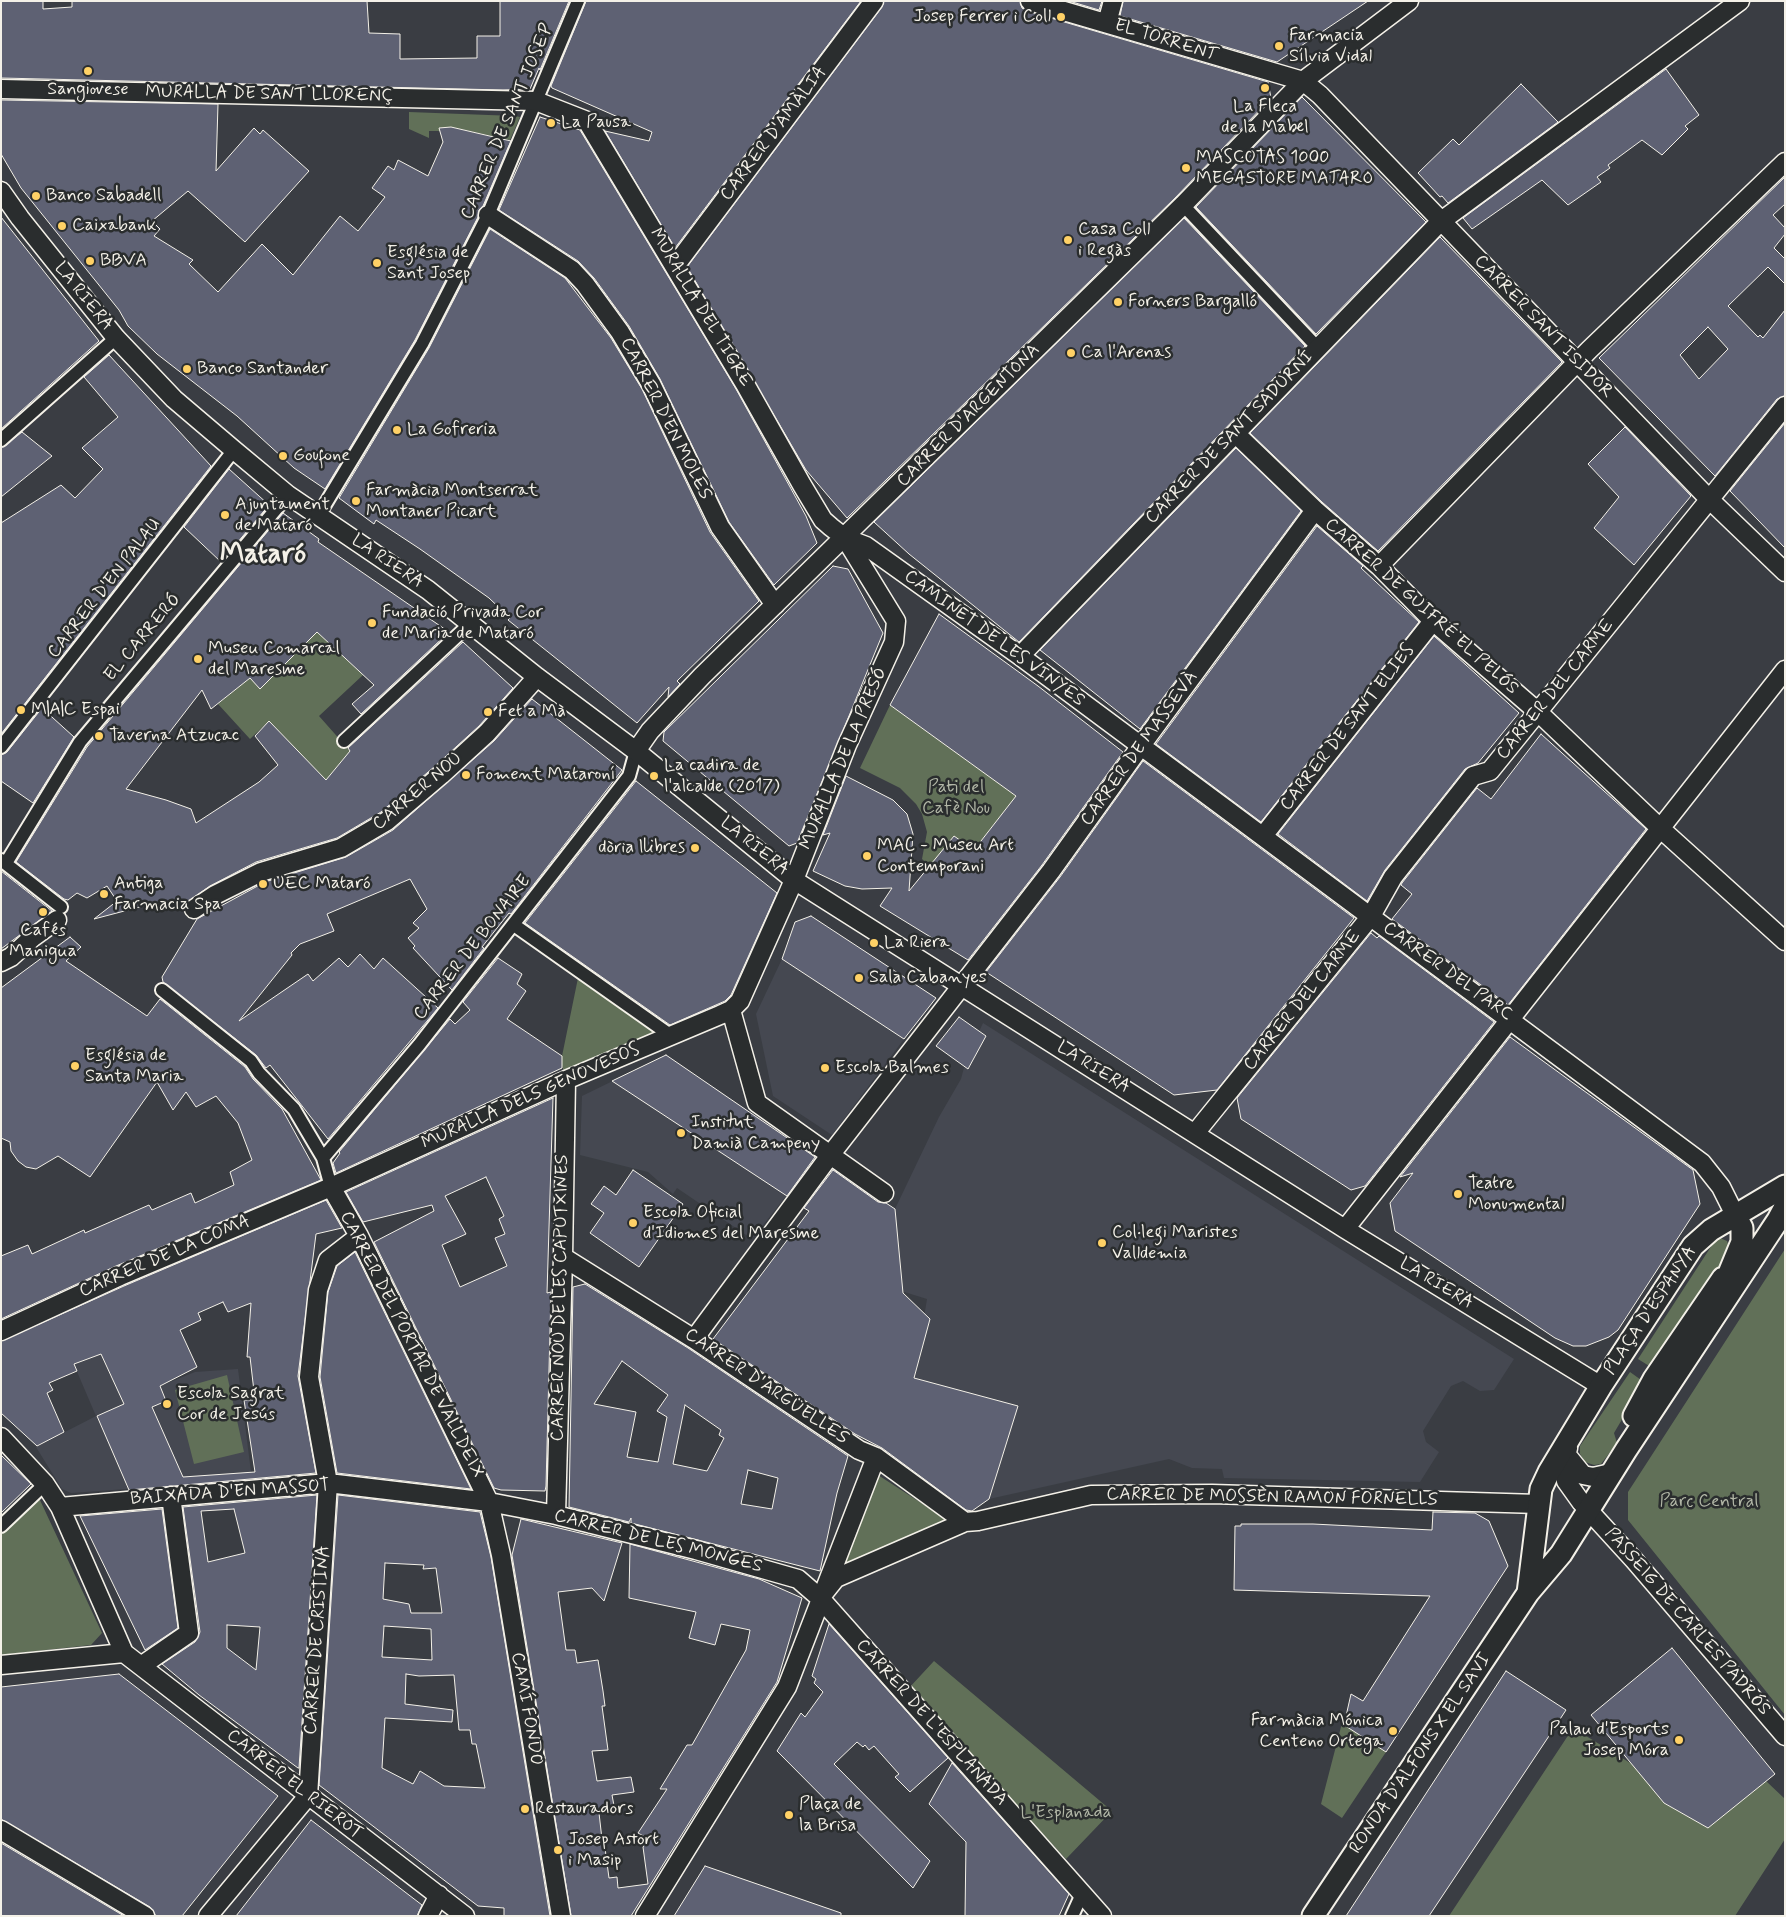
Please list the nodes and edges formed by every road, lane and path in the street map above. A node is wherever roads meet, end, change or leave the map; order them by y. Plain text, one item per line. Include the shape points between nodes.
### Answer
1 (578, 1) edge
2 (874, 1) edge
3 (1030, 1) edge
4 (1113, 1) edge
5 (1409, 1) edge
6 (1740, 1) edge
7 (1107, 23) junction
8 (1303, 81) junction
9 (1, 89) edge
10 (536, 102) junction
11 (1785, 162) edge
12 (1, 191) edge
13 (1182, 205) junction
14 (488, 215) junction
15 (1440, 222) junction
16 (675, 266) junction
17 (116, 338) junction
18 (1317, 346) junction
19 (1578, 362) junction
20 (1785, 406) edge
21 (1236, 434) junction
22 (1, 440) edge
23 (234, 450) junction
24 (288, 495) junction
25 (1710, 500) junction
26 (1315, 510) junction
27 (318, 516) junction
28 (845, 538) junction
29 (1379, 566) junction
30 (1785, 572) edge
31 (775, 605) junction
32 (1433, 621) junction
33 (471, 623) junction
34 (1020, 656) junction
35 (1785, 670) edge
36 (537, 677) junction
37 (1538, 712) junction
38 (344, 741) dead end
39 (1, 747) edge
40 (1140, 747) junction
41 (636, 751) junction
42 (1660, 829) junction
43 (1263, 836) junction
44 (4, 861) edge
45 (794, 880) junction
46 (194, 910) dead end
47 (59, 914) joint
48 (1371, 916) junction
49 (514, 925) junction
50 (1785, 941) edge
51 (1, 962) edge
52 (962, 986) junction
53 (162, 990) dead end
54 (731, 1010) junction
55 (1510, 1019) junction
56 (670, 1035) junction
57 (566, 1080) junction
58 (1196, 1132) junction
59 (831, 1154) junction
60 (323, 1158) junction
61 (1785, 1186) edge
62 (331, 1187) junction
63 (884, 1193) dead end
64 (1735, 1215) junction
65 (1783, 1216) edge
66 (1345, 1229) junction
67 (359, 1236) junction
68 (564, 1257) junction
69 (1735, 1260) junction
70 (1, 1330) edge
71 (1704, 1333) junction
72 (694, 1338) junction
73 (1601, 1386) junction
74 (1580, 1420) junction
75 (1, 1436) edge
76 (1626, 1450) junction
77 (1566, 1454) junction
78 (876, 1457) junction
79 (1611, 1473) junction
80 (328, 1483) junction
81 (45, 1484) junction
82 (171, 1496) junction
83 (489, 1502) junction
84 (1538, 1504) junction
85 (60, 1507) junction
86 (1588, 1510) junction
87 (556, 1515) junction
88 (965, 1522) junction
89 (1, 1526) edge
90 (1528, 1593) junction
91 (820, 1598) junction
92 (124, 1652) junction
93 (1, 1665) edge
94 (141, 1666) junction
95 (1785, 1736) edge
96 (308, 1796) junction
97 (1, 1830) edge
98 (1082, 1894) junction
99 (439, 1895) junction
100 (145, 1916) edge
101 (208, 1916) edge
102 (428, 1916) edge
103 (465, 1916) edge
104 (561, 1916) edge
105 (644, 1916) edge
106 (1072, 1916) edge
107 (1102, 1916) edge
108 (1313, 1916) edge

1 - 10 street, CARRER DE SANT JOSEP
2 - 16 street, CARRER D'AMÀLIA
3 - 7 street, EL TORRENT
4 - 7 street
5 - 8 street, CARRER D'ARGENTONA
6 - 15 street, CARRER DE SANT SADURNÍ
7 - 8 street, EL TORRENT
8 - 13 street, CARRER D'ARGENTONA
8 - 15 street, CARRER SANT ISIDOR
9 - 10 street, MURALLA DE SANT LLORENÇ
10 - 14 street, CARRER DE SANT JOSEP
10 - 16 street, MURALLA DEL TIGRE via 587,121
11 - 19 street
12 - 17 street, LA RIERA
13 - 18 street
13 - 28 street, CARRER D'ARGENTONA
14 - 27 street, CARRER DE SANT JOSEP via 422,344
14 - 31 street, CARRER D'EN MOLES via 572,270 585,284 620,332 651,384 720,527
15 - 18 street, CARRER DE SANT SADURNÍ
15 - 19 street, CARRER SANT ISIDOR
16 - 28 street, MURALLA DEL TIGRE via 824,520
17 - 22 street
17 - 23 street, LA RIERA via 174,399
18 - 21 street, CARRER DE SANT SADURNÍ
19 - 25 street, CARRER SANT ISIDOR
19 - 29 street
20 - 25 street, CARRER DEL CARME
21 - 26 street, CARRER DE GUIFRÉ EL PELÓS
21 - 34 street, CARRER DE SANT SADURNÍ
23 - 24 street, LA RIERA
23 - 39 street, CARRER D'EN PALAU
24 - 27 street, LA RIERA
24 - 44 street, EL CARRERÓ via 80,742
25 - 30 street, CARRER SANT ISIDOR
25 - 37 street, CARRER DEL CARME
26 - 29 street, CARRER DE GUIFRÉ EL PELÓS
26 - 40 street, CARRER DE MASSEVÀ
27 - 33 street, LA RIERA
28 - 31 street, CARRER D'ARGENTONA
28 - 34 street, CAMINET DE LES VINYES via 866,546
28 - 45 street, MURALLA DE LA PRESÓ via 896,621 897,632 847,745
29 - 32 street, CARRER DE GUIFRÉ EL PELÓS
31 - 41 street, CARRER D'ARGENTONA via 650,731
32 - 37 street, CARRER DE GUIFRÉ EL PELÓS
32 - 43 street, CARRER DE SANT ELIES
33 - 36 street, LA RIERA
33 - 38 street
34 - 40 street, CAMINET DE LES VINYES
35 - 42 street
36 - 41 street, LA RIERA
36 - 46 street, CARRER NOU via 480,739 387,821 342,848 261,872 215,895
37 - 42 street, CARRER DE GUIFRÉ EL PELÓS
37 - 48 street, CARRER DEL CARME via 1490,771 1472,776 1393,877
40 - 43 street, CARRER DEL PARC
40 - 52 street, CARRER DE MASSEVÀ via 1051,871
41 - 45 street, LA RIERA
41 - 49 street, CARRER DE BONAIRE via 629,776
42 - 50 street, CARRER DE GUIFRÉ EL PELÓS
42 - 55 street
43 - 48 street, CARRER DEL PARC
44 - 47 street
45 - 52 street, LA RIERA
45 - 54 street, MURALLA DE LA PRESÓ via 740,1001
47 - 51 street via 11,957
48 - 55 street, CARRER DEL PARC
48 - 58 street, CARRER DEL CARME
49 - 56 street
49 - 60 street, CARRER DE BONAIRE
52 - 58 street, LA RIERA
52 - 59 street, CARRER DE MASSEVÀ
53 - 60 street via 251,1061 294,1109
54 - 56 street, MURALLA DELS GENOVESOS
54 - 59 street via 758,1103
55 - 64 street, CARRER DEL PARC via 1702,1163 1721,1187
55 - 66 street
56 - 57 street, MURALLA DELS GENOVESOS
57 - 62 street, MURALLA DELS GENOVESOS
57 - 68 street, CARRER NOU DE LES CAPUTXINES
58 - 66 street, LA RIERA
59 - 63 street
59 - 72 street, CARRER DE MASSEVÀ
60 - 62 street
61 - 64 street, PLAÇA D'ESPANYA
62 - 67 street, CARRER DEL PORTAR DE VALLDEIX
62 - 70 street, CARRER DE LA COMA
64 - 69 street via 1742,1228 1742,1242
64 - 73 street, PLAÇA D'ESPANYA via 1693,1246
65 - 71 street
66 - 73 street, LA RIERA
67 - 80 street, CARRER DE CRISTINA via 328,1260 318,1290 309,1377
67 - 83 street, CARRER DEL PORTAR DE VALLDEIX
68 - 72 street, CARRER D'ARGÜELLES
68 - 87 street, CARRER NOU DE LES CAPUTXINES
69 - 71 street
69 - 76 street via 1638,1407 1628,1430
71 - 76 street
72 - 78 street, CARRER D'ARGÜELLES via 859,1450
73 - 74 street, PLAÇA D'ESPANYA
74 - 77 street, PLAÇA D'ESPANYA
74 - 84 street, PLAÇA D'ESPANYA via 1549,1472
75 - 81 street
76 - 79 street
77 - 79 street via 1583,1475 1593,1477
77 - 86 street, PLAÇA D'ESPANYA via 1563,1468 1566,1482
78 - 88 street, CARRER D'ARGÜELLES
78 - 91 street
79 - 86 street
80 - 82 street, BAIXADA D'EN MASSOT
80 - 83 street, BAIXADA D'EN MASSOT
80 - 96 street, CARRER DE CRISTINA
81 - 85 street
81 - 89 street
82 - 85 street, BAIXADA D'EN MASSOT
82 - 94 street via 190,1633
83 - 87 street, CARRER DE LES MONGES
83 - 104 street, CAMÍ FONDO
84 - 88 street, CARRER DE MOSSÈN RAMON FORNELLS via 1212,1494 1091,1496
84 - 90 street, PLAÇA D'ESPANYA
85 - 92 street
86 - 90 street via 1561,1554
86 - 95 street, PASSEIG DE CARLES PADRÓS
87 - 91 street, CARRER DE LES MONGES via 798,1579
88 - 91 street, CARRER DE MOSSÈN RAMON FORNELLS via 836,1578
90 - 108 street, RONDA D'ALFONS X EL SAVI
91 - 98 street, CARRER DE L'ESPLANADA
91 - 105 street via 787,1687
92 - 93 street
92 - 94 street, CARRER EL RIEROT
94 - 96 street, CARRER EL RIEROT
96 - 99 street, CARRER EL RIEROT
96 - 101 street
97 - 100 street
98 - 106 street
98 - 107 street, CARRER DE L'ESPLANADA
99 - 102 street
99 - 103 street, CARRER EL RIEROT

